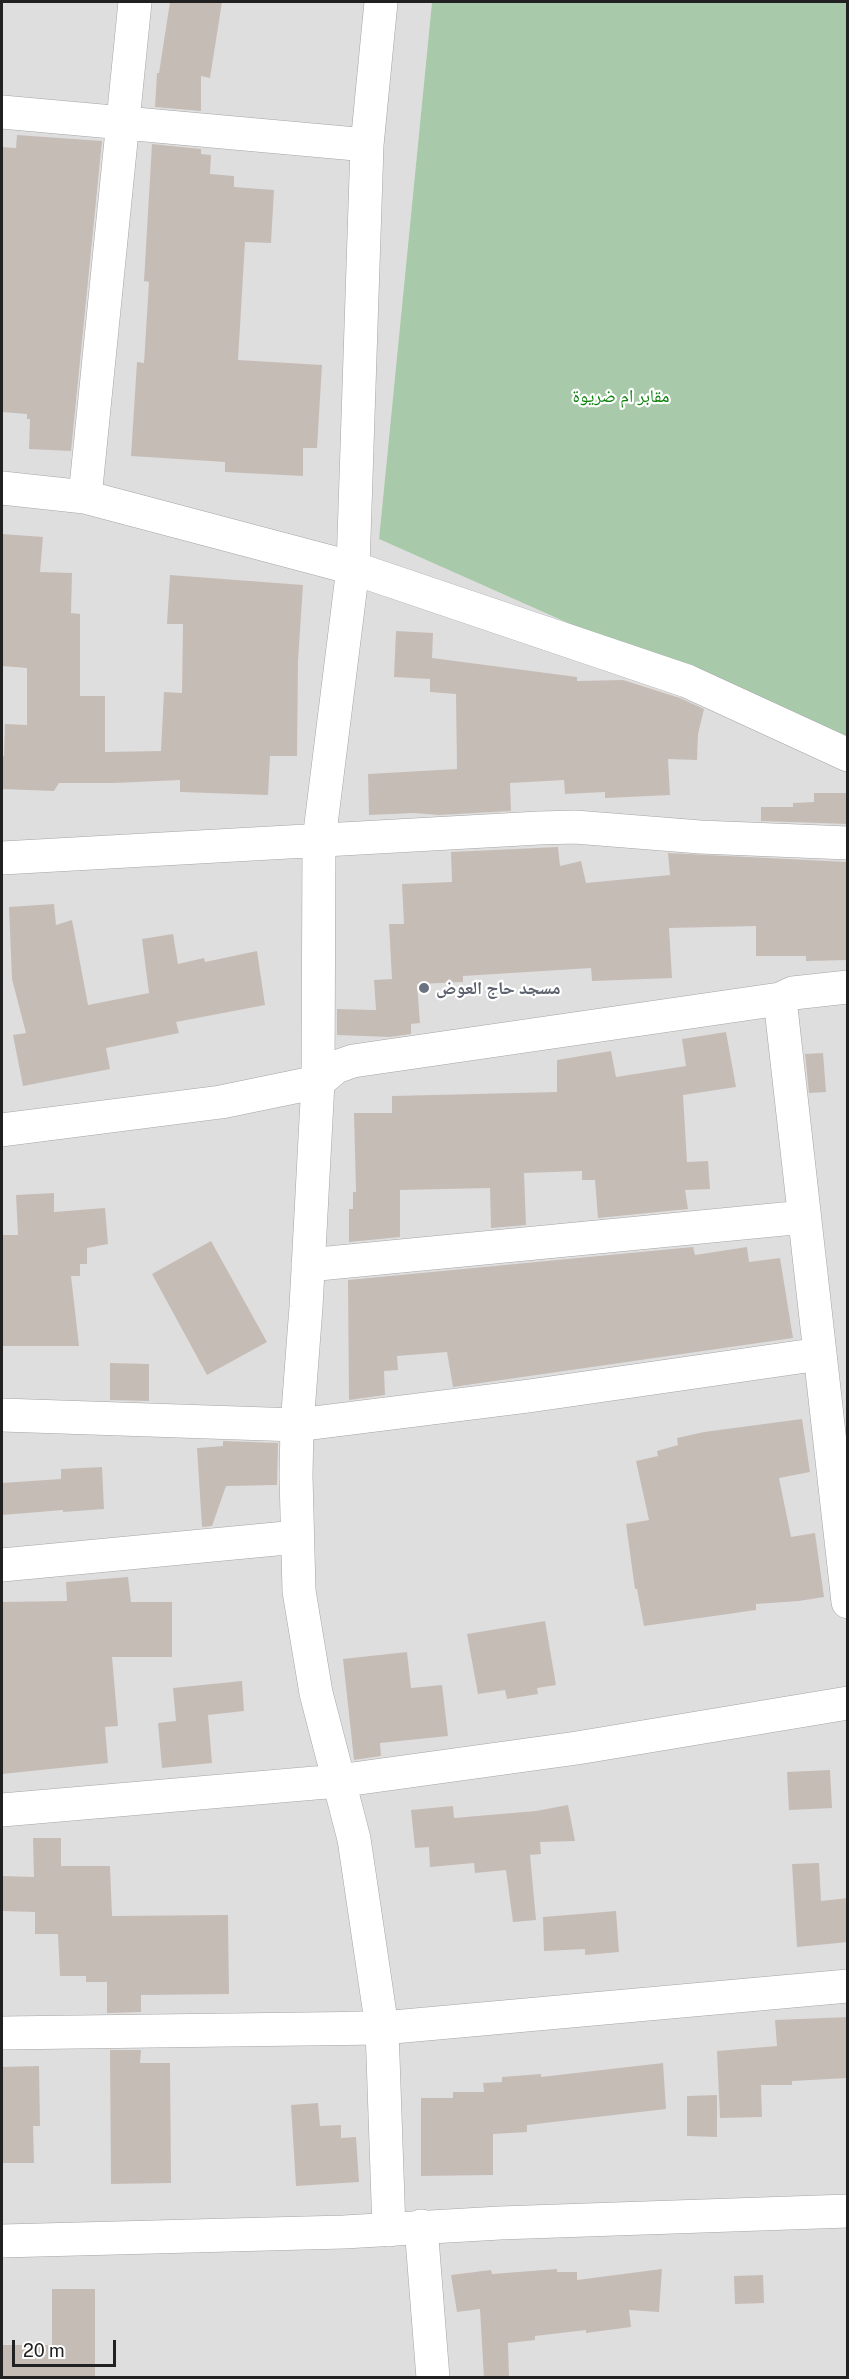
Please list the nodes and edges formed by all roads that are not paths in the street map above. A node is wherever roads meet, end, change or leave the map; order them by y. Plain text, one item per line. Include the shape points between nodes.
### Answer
1 (135, 2) edge
2 (381, 2) edge
3 (2, 112) edge
4 (122, 123) junction
5 (367, 145) junction
6 (2, 488) edge
7 (85, 497) junction
8 (353, 568) junction
9 (848, 754) edge
10 (319, 840) junction
11 (848, 843) edge
12 (2, 858) edge
13 (848, 987) edge
14 (780, 999) junction
15 (318, 1082) junction
16 (2, 1130) edge
17 (804, 1217) junction
18 (308, 1265) junction
19 (820, 1354) junction
20 (2, 1414) edge
21 (297, 1425) junction
22 (838, 1436) edge
23 (297, 1537) junction
24 (2, 1565) edge
25 (848, 1602) edge
26 (848, 1703) edge
27 (338, 1781) junction
28 (2, 1810) edge
29 (848, 1986) edge
30 (381, 2028) junction
31 (2, 2033) edge
32 (848, 2211) edge
33 (421, 2226) junction
34 (389, 2230) junction
35 (2, 2241) edge
36 (433, 2378) edge

1 - 4 street
2 - 5 street
3 - 4 street
4 - 5 street
4 - 7 street
5 - 8 street
6 - 7 street
7 - 8 street
8 - 9 street via 687,681
8 - 10 street
10 - 11 street via 575,827
10 - 12 street
10 - 15 street
13 - 14 street via 793,993
14 - 15 street via 353,1061 336,1067
14 - 17 street
15 - 16 street via 221,1102
15 - 18 street
17 - 18 street
17 - 19 street
18 - 21 street
19 - 21 street
19 - 22 street
20 - 21 street
21 - 23 street
22 - 25 street
23 - 24 street
23 - 27 street via 299,1591 316,1693
26 - 27 street via 577,1749
27 - 28 street
27 - 30 street via 354,1839
29 - 30 street
30 - 31 street
30 - 34 street
32 - 33 street
33 - 34 street
33 - 36 street
34 - 35 street

